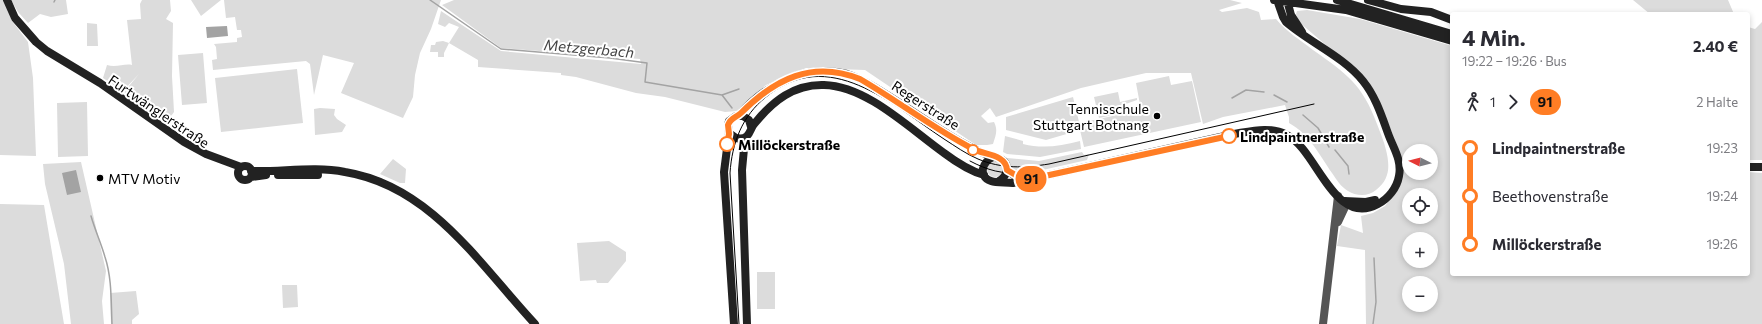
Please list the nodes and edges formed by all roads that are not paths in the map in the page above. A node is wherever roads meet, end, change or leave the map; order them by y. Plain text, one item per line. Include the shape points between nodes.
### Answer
1 (7, 0) edge
2 (1277, 0) edge
3 (1337, 0) edge
4 (1368, 0) edge
5 (1288, 1) edge
6 (1424, 11) junction
7 (1450, 19) edge
8 (1436, 28) junction
9 (1450, 33) edge
10 (1304, 35) junction
11 (1450, 40) edge
12 (739, 115) junction
13 (751, 127) junction
14 (729, 134) junction
15 (745, 138) junction
16 (993, 157) junction
17 (1750, 166) edge
18 (1762, 167) edge
19 (239, 170) junction
20 (1007, 170) junction
21 (251, 174) junction
22 (984, 175) junction
23 (1031, 179) junction
24 (999, 181) junction
25 (1344, 203) junction
26 (1335, 233) junction
27 (535, 324) edge
28 (734, 324) edge
29 (747, 324) edge
30 (1323, 324) edge

1 - 19 main road, Furtwänglerstraße via 15,18 36,42 189,145
2 - 5 main road
2 - 10 main road via 1286,22
3 - 8 main road
4 - 6 main road via 1397,8
5 - 10 main road via 1292,15
5 - 11 main road via 1362,14
6 - 7 main road
6 - 8 main road via 1436,18
8 - 9 main road
10 - 25 main road via 1363,80 1374,99 1390,139 1395,168 1393,180 1386,191 1371,202
12 - 13 main road via 747,118
12 - 14 main road, Regerstraße via 729,120
12 - 16 main road, Regerstraße via 754,100 786,79 818,71 848,74 885,94 972,149
13 - 15 main road, Regerstraße
13 - 22 main road, Regerstraße via 774,102 795,90 807,86 838,87 860,94 879,105 951,158
14 - 15 main road via 736,138
14 - 28 main road, Regerstraße via 724,182
15 - 29 main road, Regerstraße via 742,170
16 - 20 main road via 1003,160
16 - 22 main road via 984,164
17 - 18 main road
19 - 21 main road via 247,166
19 - 21 main road via 239,177 242,180 247,180
20 - 23 main road via 1019,177
20 - 24 main road
21 - 27 main road via 319,175 362,180 385,188 405,199 473,253
22 - 24 main road via 991,181
23 - 24 main road via 1013,183
23 - 25 main road via 1234,134 1271,130 1287,134 1299,143
25 - 26 street
25 - 26 street
26 - 30 street

